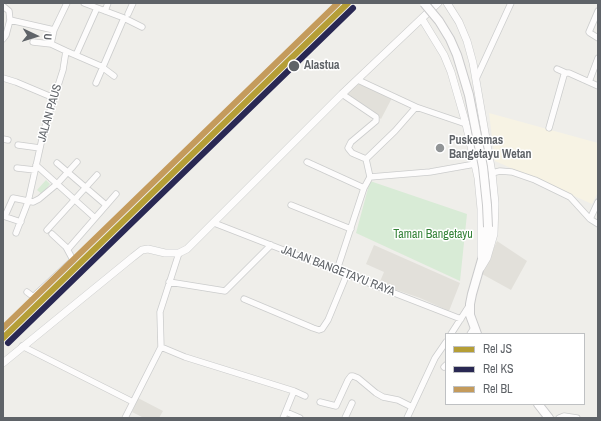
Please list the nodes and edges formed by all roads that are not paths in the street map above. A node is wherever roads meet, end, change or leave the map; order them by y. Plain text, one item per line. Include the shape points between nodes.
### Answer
1 (67, 3) edge
2 (84, 3) edge
3 (108, 3) edge
4 (133, 3) edge
5 (424, 3) edge
6 (438, 3) edge
7 (446, 3) edge
8 (511, 3) edge
9 (3, 6) edge
10 (97, 8) junction
11 (105, 11) junction
12 (598, 11) edge
13 (126, 16) junction
14 (422, 19) junction
15 (10, 20) junction
16 (142, 27) dead end
17 (54, 30) junction
18 (598, 38) edge
19 (3, 39) edge
20 (33, 42) dead end
21 (51, 44) junction
22 (66, 51) junction
23 (76, 55) junction
24 (598, 58) edge
25 (103, 67) junction
26 (557, 69) dead end
27 (566, 73) junction
28 (114, 76) dead end
29 (3, 78) edge
30 (358, 80) junction
31 (476, 80) junction
32 (589, 82) junction
33 (96, 83) dead end
34 (598, 86) edge
35 (342, 94) junction
36 (54, 98) junction
37 (416, 107) junction
38 (466, 124) junction
39 (549, 128) dead end
40 (18, 145) dead end
41 (40, 148) junction
42 (366, 159) junction
43 (77, 162) dead end
44 (307, 162) dead end
45 (57, 163) dead end
46 (475, 164) junction
47 (17, 168) dead end
48 (36, 168) junction
49 (68, 172) junction
50 (492, 173) junction
51 (97, 175) dead end
52 (370, 177) junction
53 (57, 184) junction
54 (86, 188) junction
55 (364, 188) junction
56 (116, 194) dead end
57 (75, 200) junction
58 (28, 202) junction
59 (598, 202) edge
60 (291, 205) dead end
61 (106, 206) junction
62 (4, 216) edge
63 (95, 218) junction
64 (590, 219) junction
65 (21, 222) junction
66 (214, 223) junction
67 (598, 224) edge
68 (351, 229) junction
69 (16, 233) dead end
70 (271, 245) junction
71 (66, 247) junction
72 (179, 253) junction
73 (480, 268) junction
74 (337, 270) junction
75 (347, 274) junction
76 (169, 282) junction
77 (27, 292) dead end
78 (244, 299) dead end
79 (470, 304) junction
80 (461, 319) junction
81 (474, 332) edge
82 (452, 333) edge
83 (445, 343) edge
84 (22, 346) junction
85 (161, 347) junction
86 (3, 363) edge
87 (294, 391) junction
88 (305, 396) dead end
89 (133, 402) junction
90 (320, 402) dead end
91 (352, 403) dead end
92 (539, 405) edge
93 (412, 407) junction
94 (286, 412) junction
95 (125, 418) edge
96 (283, 418) edge
97 (300, 418) edge
98 (345, 418) edge
99 (407, 418) edge
100 (549, 418) edge
101 (559, 418) edge
102 (577, 418) edge

1 - 17 street
2 - 10 street
3 - 11 street
4 - 13 street
5 - 73 main road, bridge via 450,39 469,95 487,205 486,249
6 - 14 street
7 - 31 street via 459,22 467,41
8 - 31 street
9 - 15 street via 9,10
10 - 11 street
10 - 23 street
11 - 13 street
12 - 18 street via 590,32
13 - 16 street
13 - 25 street
14 - 30 street
14 - 38 street via 452,72
15 - 17 street
15 - 19 street
17 - 21 street
20 - 21 street
21 - 22 street
22 - 23 street
22 - 36 street, JALAN PAUS
23 - 25 street
24 - 32 street
25 - 28 street
25 - 33 street
26 - 27 street
27 - 32 street
27 - 39 street
29 - 36 street
30 - 35 street
30 - 37 street
31 - 50 street
32 - 34 street
35 - 42 street via 376,117 376,121 351,142 348,148 352,153
35 - 66 street
36 - 41 street, JALAN PAUS
37 - 38 street
37 - 42 street
38 - 46 street
40 - 41 street
41 - 48 street, JALAN PAUS
42 - 52 street
43 - 49 street
44 - 55 street
45 - 49 street
46 - 52 street via 430,172
46 - 73 street via 481,209
47 - 48 street
48 - 53 street
48 - 58 street, JALAN PAUS
49 - 53 street
49 - 54 street
50 - 64 street via 512,172 534,180 570,197
50 - 73 street via 495,203 494,234 487,258
51 - 54 street
52 - 55 street
53 - 57 street
53 - 58 street via 40,199
54 - 57 street
54 - 61 street
55 - 68 street
56 - 61 street
57 - 63 street
57 - 71 street via 50,232
58 - 62 street via 13,198
58 - 65 street, JALAN PAUS
59 - 64 street
60 - 68 street
61 - 63 street
62 - 65 street
63 - 71 street via 71,247
64 - 67 street
65 - 69 street, JALAN PAUS
66 - 70 street, JALAN BANGETAYU RAYA
66 - 72 street via 187,249
68 - 74 street
70 - 74 street, JALAN BANGETAYU RAYA
70 - 76 street via 225,291
71 - 77 street via 73,260 34,296
72 - 76 street
72 - 84 street via 142,250
73 - 79 main road
74 - 75 street, JALAN BANGETAYU RAYA
75 - 78 street via 328,320 320,330
75 - 80 street, JALAN BANGETAYU RAYA
76 - 85 street via 160,312
79 - 80 street
79 - 81 main road
80 - 82 street
83 - 93 street via 435,358
84 - 86 street
84 - 89 street
85 - 87 street
85 - 89 street
87 - 88 street
87 - 94 street
89 - 95 street
90 - 93 street via 336,406 348,380 353,376 383,397 398,400
91 - 98 street
92 - 100 main road
93 - 99 street
94 - 96 street
94 - 97 street
101 - 102 street

